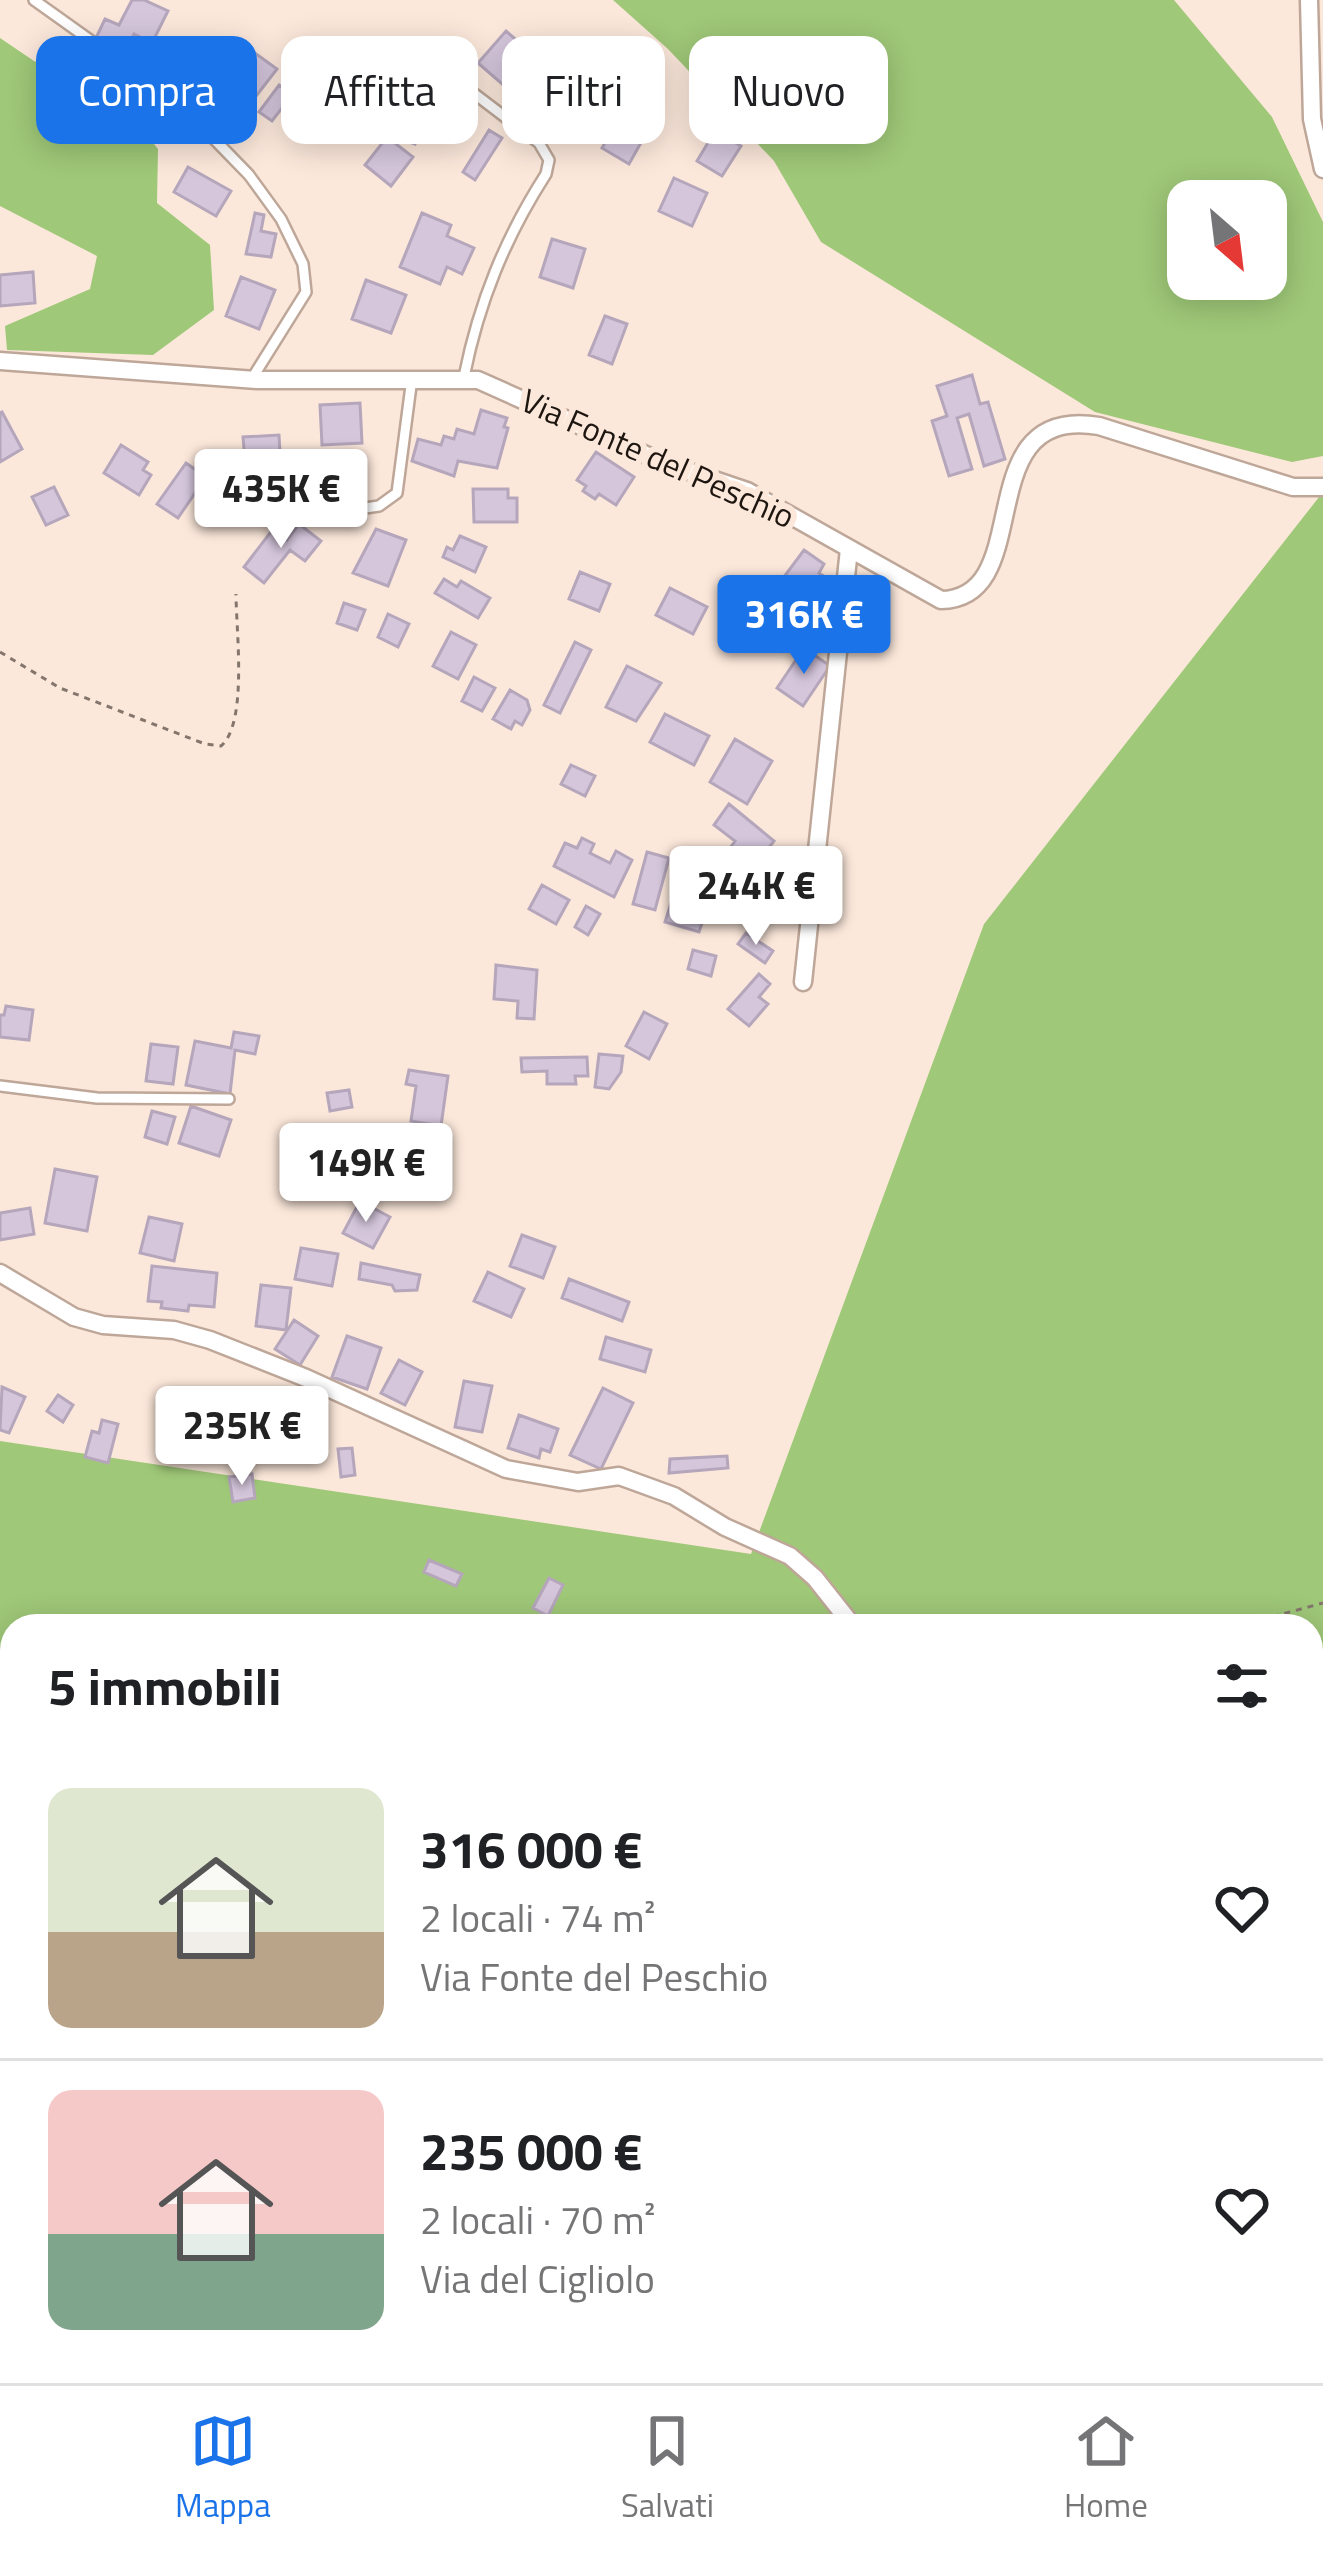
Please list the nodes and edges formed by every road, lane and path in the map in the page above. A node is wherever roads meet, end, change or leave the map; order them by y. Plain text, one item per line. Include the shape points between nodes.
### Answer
1 (34, 0) edge
2 (1309, 0) edge
3 (478, 97) edge
4 (1323, 169) edge
5 (0, 361) edge
6 (464, 377) junction
7 (412, 378) junction
8 (251, 380) junction
9 (1323, 488) edge
10 (344, 511) dead end
11 (849, 549) junction
12 (236, 594) dead end
13 (0, 652) edge
14 (803, 982) dead end
15 (0, 1086) edge
16 (229, 1100) dead end
17 (0, 1273) edge
18 (1323, 1603) edge
19 (844, 1614) edge
20 (1282, 1614) edge

1 - 8 lane via 181,105 281,219 303,264 306,292
2 - 4 street via 1312,119
3 - 6 lane via 539,143 549,160 502,250
5 - 8 street, Via Fonte del Peschio
6 - 7 street, Via Fonte del Peschio
6 - 11 street, Via Fonte del Peschio via 737,487
7 - 8 street, Via Fonte del Peschio
7 - 10 lane via 397,494
9 - 11 street, Via Fonte del Peschio via 1293,487 1099,426 1067,426 1020,457 987,578 966,595 930,596
11 - 14 street
12 - 13 path via 237,711 220,746 60,688
15 - 16 lane via 97,1099
17 - 19 street via 83,1321 210,1340 506,1468 578,1482 619,1476 674,1496 790,1556
18 - 20 path

